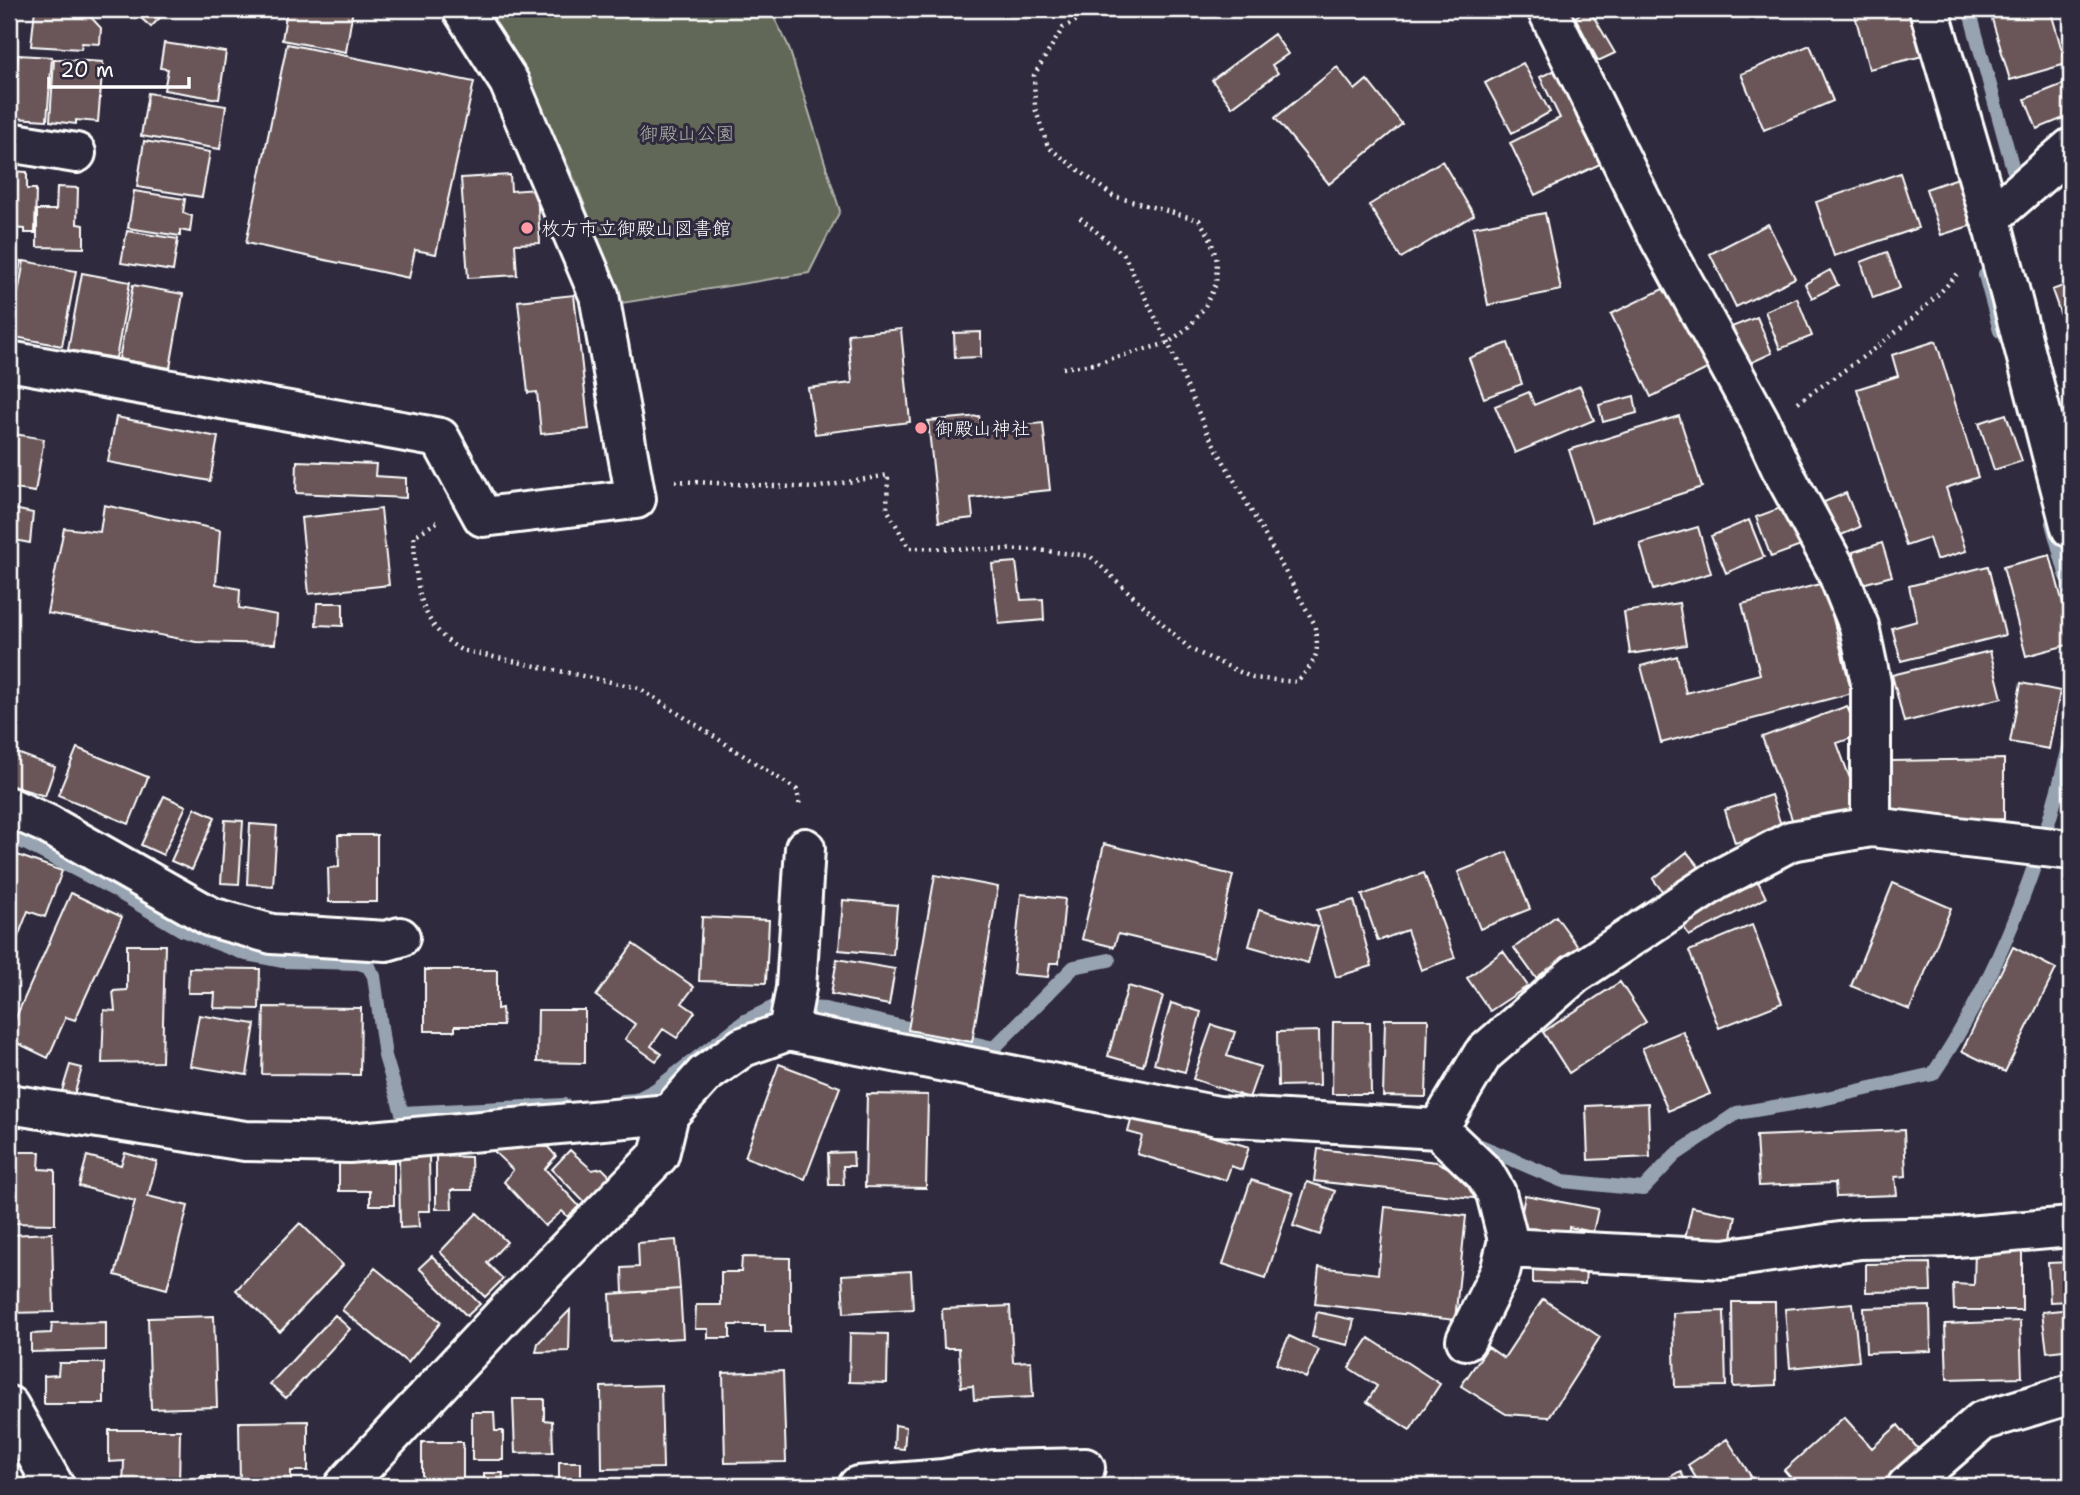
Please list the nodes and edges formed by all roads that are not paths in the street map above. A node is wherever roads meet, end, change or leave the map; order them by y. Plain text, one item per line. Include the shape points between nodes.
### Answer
1 (462, 9) edge
2 (1547, 9) edge
3 (1929, 9) edge
4 (9, 142) edge
5 (2071, 148) edge
6 (76, 153) dead end
7 (1992, 225) junction
8 (9, 361) edge
9 (2061, 447) edge
10 (2071, 528) edge
11 (9, 807) edge
12 (1871, 827) junction
13 (805, 848) road end
14 (2071, 850) edge
15 (400, 937) dead end
16 (788, 1031) junction
17 (9, 1104) edge
18 (669, 1114) junction
19 (1438, 1129) junction
20 (2071, 1227) edge
21 (1507, 1248) junction
22 (1466, 1340) dead end
23 (2071, 1394) edge
24 (9, 1406) edge
25 (1085, 1468) dead end
26 (944, 1483) edge
27 (54, 1486) edge
28 (344, 1486) edge
29 (858, 1486) edge
30 (1907, 1486) edge

1 - 8 street via 509,82 599,295 636,499 483,517 440,438
2 - 12 street via 1661,241 1836,569 1859,626 1871,683
3 - 7 street
4 - 6 street
5 - 7 street
7 - 9 street
9 - 10 street
11 - 15 street via 211,917 272,934 386,941
12 - 14 street
12 - 19 street via 1791,841 1717,880 1575,974 1483,1054
13 - 16 street via 796,988
16 - 18 street via 743,1047 705,1074
16 - 19 street via 1218,1116
17 - 18 street via 245,1141 336,1142
18 - 28 street via 659,1155
19 - 21 street via 1485,1174 1496,1193
20 - 21 street via 1860,1239 1724,1259
21 - 22 street
23 - 30 street via 1982,1421
24 - 27 street
25 - 26 street via 995,1470
26 - 29 street

